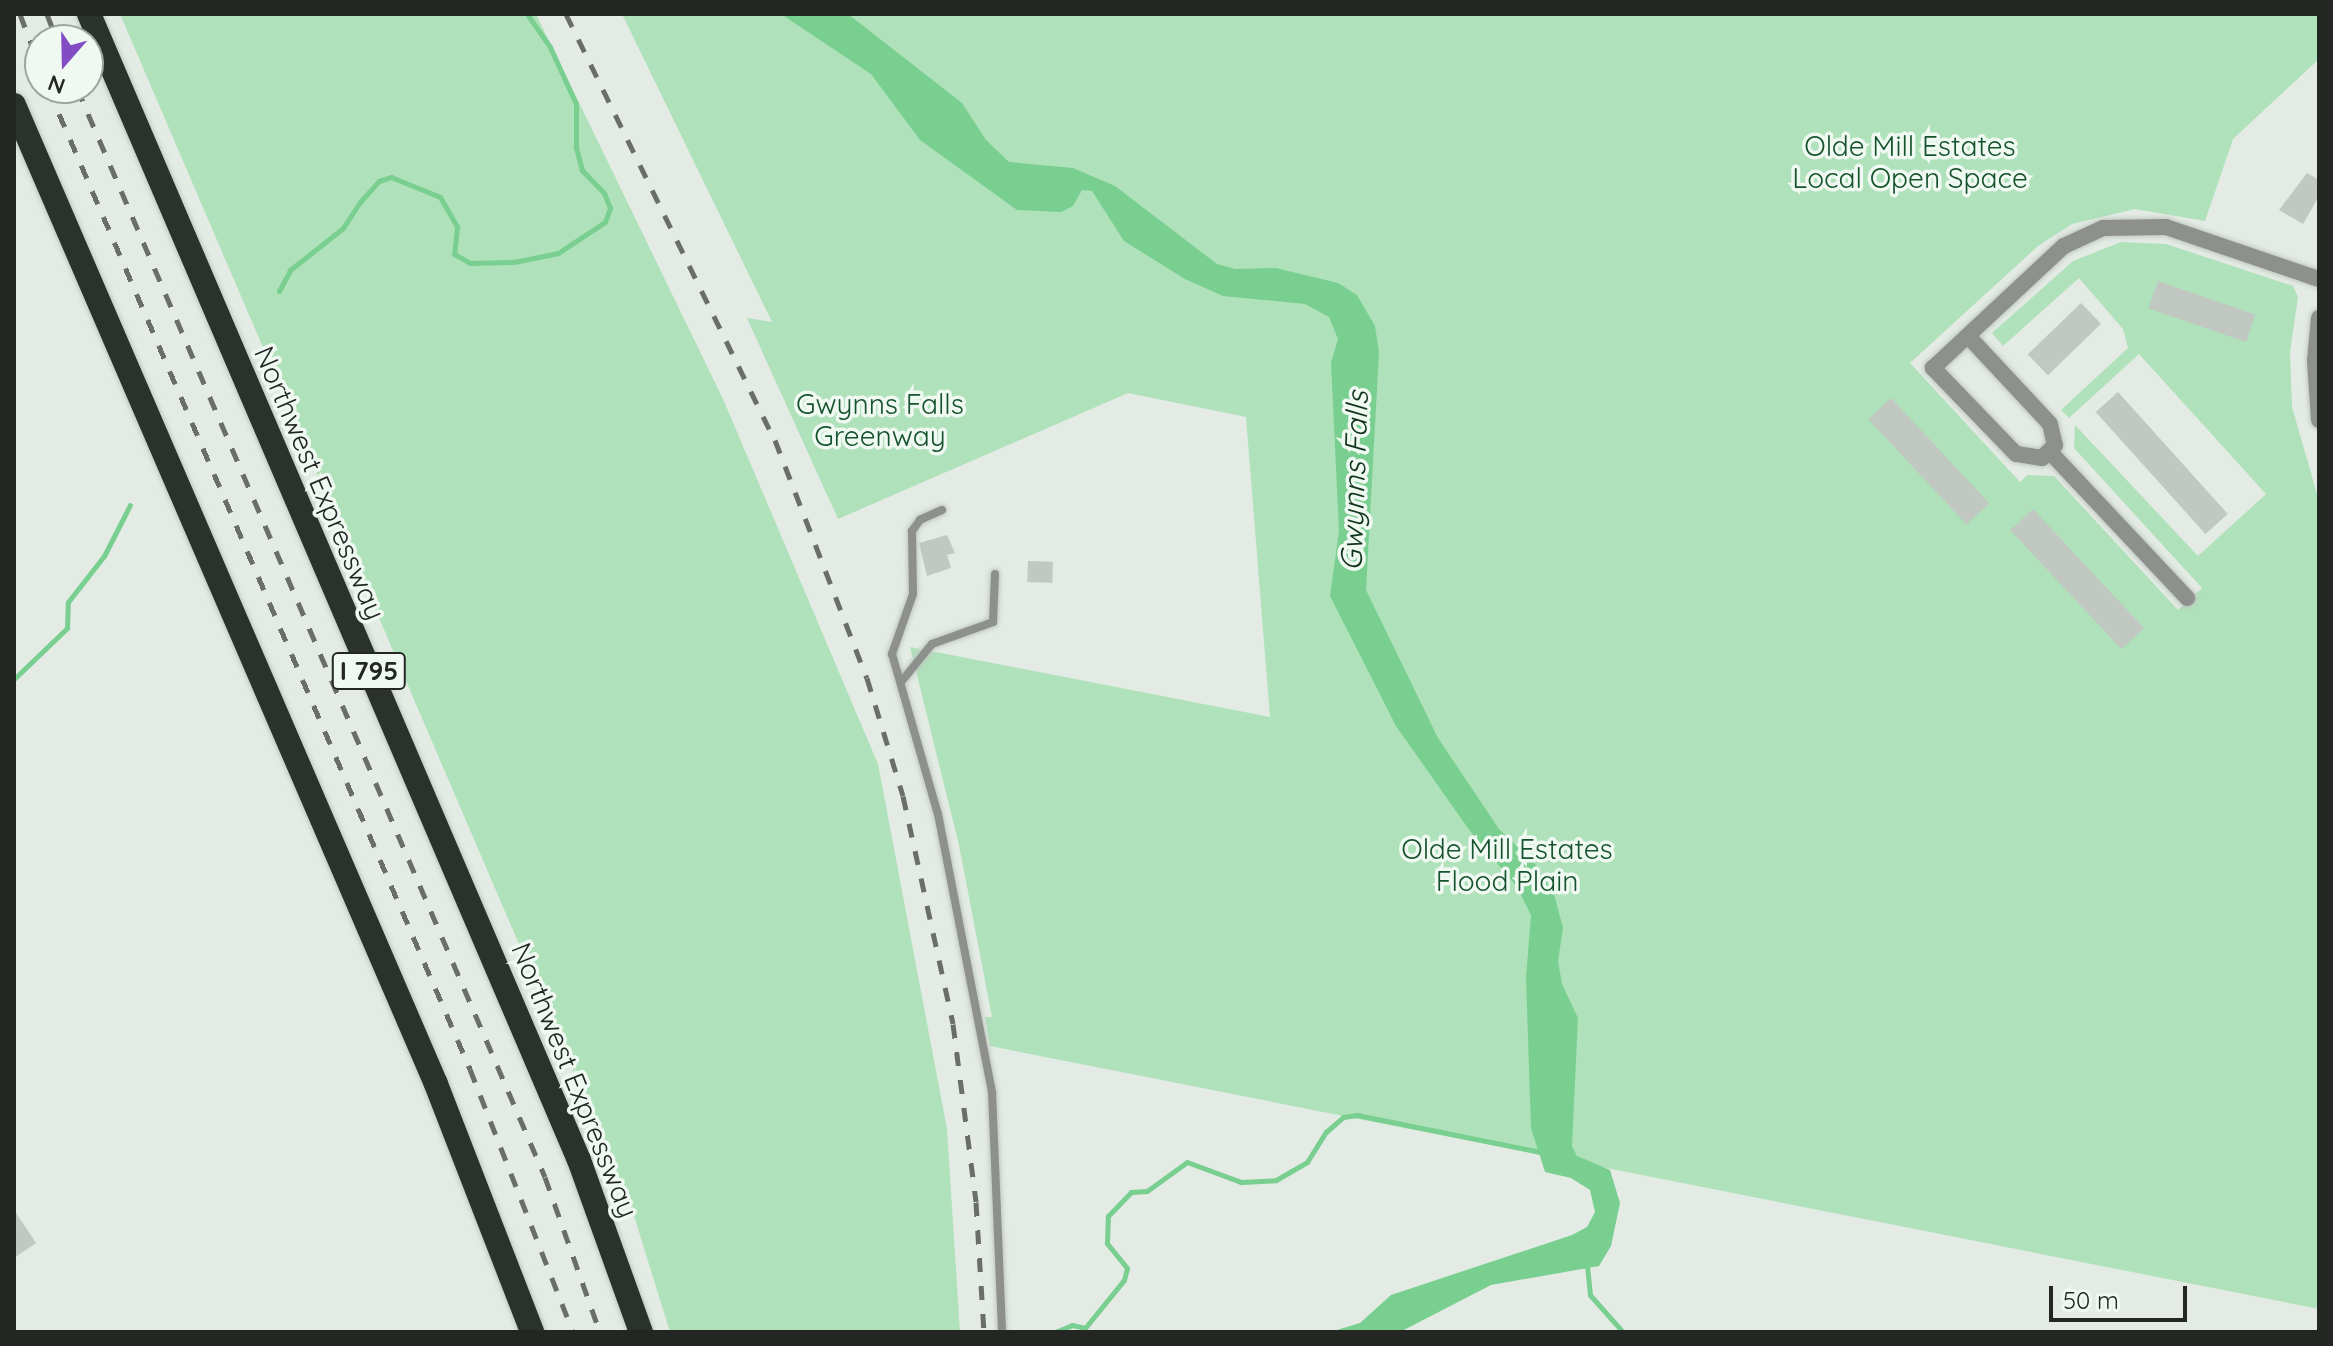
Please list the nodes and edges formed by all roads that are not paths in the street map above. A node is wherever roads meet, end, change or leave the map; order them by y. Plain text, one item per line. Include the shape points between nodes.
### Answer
1 (89, 14) edge
2 (14, 105) edge
3 (2319, 279) edge
4 (2319, 318) edge
5 (1968, 336) junction
6 (2319, 420) edge
7 (2051, 453) junction
8 (942, 510) dead end
9 (995, 574) dead end
10 (2187, 598) dead end
11 (901, 682) junction
12 (532, 1332) edge
13 (641, 1332) edge
14 (1002, 1332) edge

1 - 13 highway, Northwest Expressway / I 795 via 573,1146
2 - 12 highway via 436,1084
3 - 5 street via 2166,227 2103,228 2064,246
4 - 6 street
5 - 7 street via 2050,424 2055,435
5 - 7 street via 1933,368 2016,454 2028,460
7 - 10 street
8 - 11 lane via 920,520 912,531 913,594 892,654
9 - 11 lane via 993,622 932,644
11 - 14 lane via 938,814 992,1092

